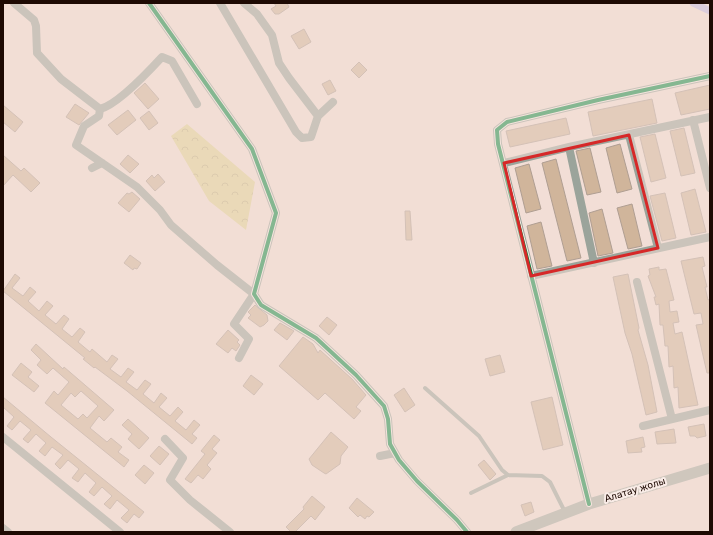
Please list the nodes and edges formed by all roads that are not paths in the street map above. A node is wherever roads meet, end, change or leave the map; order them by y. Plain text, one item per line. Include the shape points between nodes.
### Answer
1 (14, 3) edge
2 (149, 3) edge
3 (220, 3) edge
4 (244, 3) edge
5 (710, 76) edge
6 (333, 102) dead end
7 (197, 104) dead end
8 (100, 109) junction
9 (318, 116) junction
10 (710, 116) edge
11 (693, 120) junction
12 (629, 135) junction
13 (569, 147) junction
14 (102, 163) junction
15 (504, 163) junction
16 (92, 168) dead end
17 (710, 188) edge
18 (710, 237) edge
19 (658, 248) junction
20 (594, 262) junction
21 (531, 276) junction
22 (637, 282) dead end
23 (254, 294) junction
24 (239, 358) dead end
25 (425, 388) dead end
26 (710, 410) edge
27 (672, 419) junction
28 (643, 426) dead end
29 (3, 437) edge
30 (164, 439) dead end
31 (396, 453) junction
32 (380, 456) dead end
33 (710, 468) edge
34 (508, 475) junction
35 (471, 493) dead end
36 (589, 504) junction
37 (565, 513) junction
38 (3, 528) edge
39 (8, 532) edge
40 (120, 532) edge
41 (230, 532) edge
42 (467, 532) edge
43 (516, 532) edge

1 - 8 street via 34,20 37,53 61,79
2 - 23 street via 252,149 276,214
3 - 9 street via 296,132 302,138 311,137
4 - 9 street via 272,35 279,63
5 - 15 street via 507,122 497,130
6 - 9 street
7 - 8 street via 172,61 162,57 106,108
8 - 14 street via 99,116 84,126 76,145
10 - 11 street
11 - 12 street
11 - 17 street
12 - 13 street
12 - 19 street
13 - 15 street
13 - 20 street
14 - 16 street
14 - 23 street via 137,187 160,210 170,225
15 - 21 street
18 - 19 street
19 - 20 street
20 - 21 street
21 - 36 street
22 - 27 street
23 - 24 street via 234,324 248,339
23 - 31 street via 261,305 316,338 384,406 390,444
25 - 34 lane via 479,436
26 - 27 street
27 - 28 street
29 - 40 street
30 - 41 street via 183,458 170,480 190,500
31 - 32 street
31 - 42 street via 417,482
33 - 36 main road, Алатау жолы
34 - 35 lane
34 - 37 lane via 546,478
36 - 37 main road, Алатау жолы
37 - 43 main road, Алатау жолы
38 - 39 street

